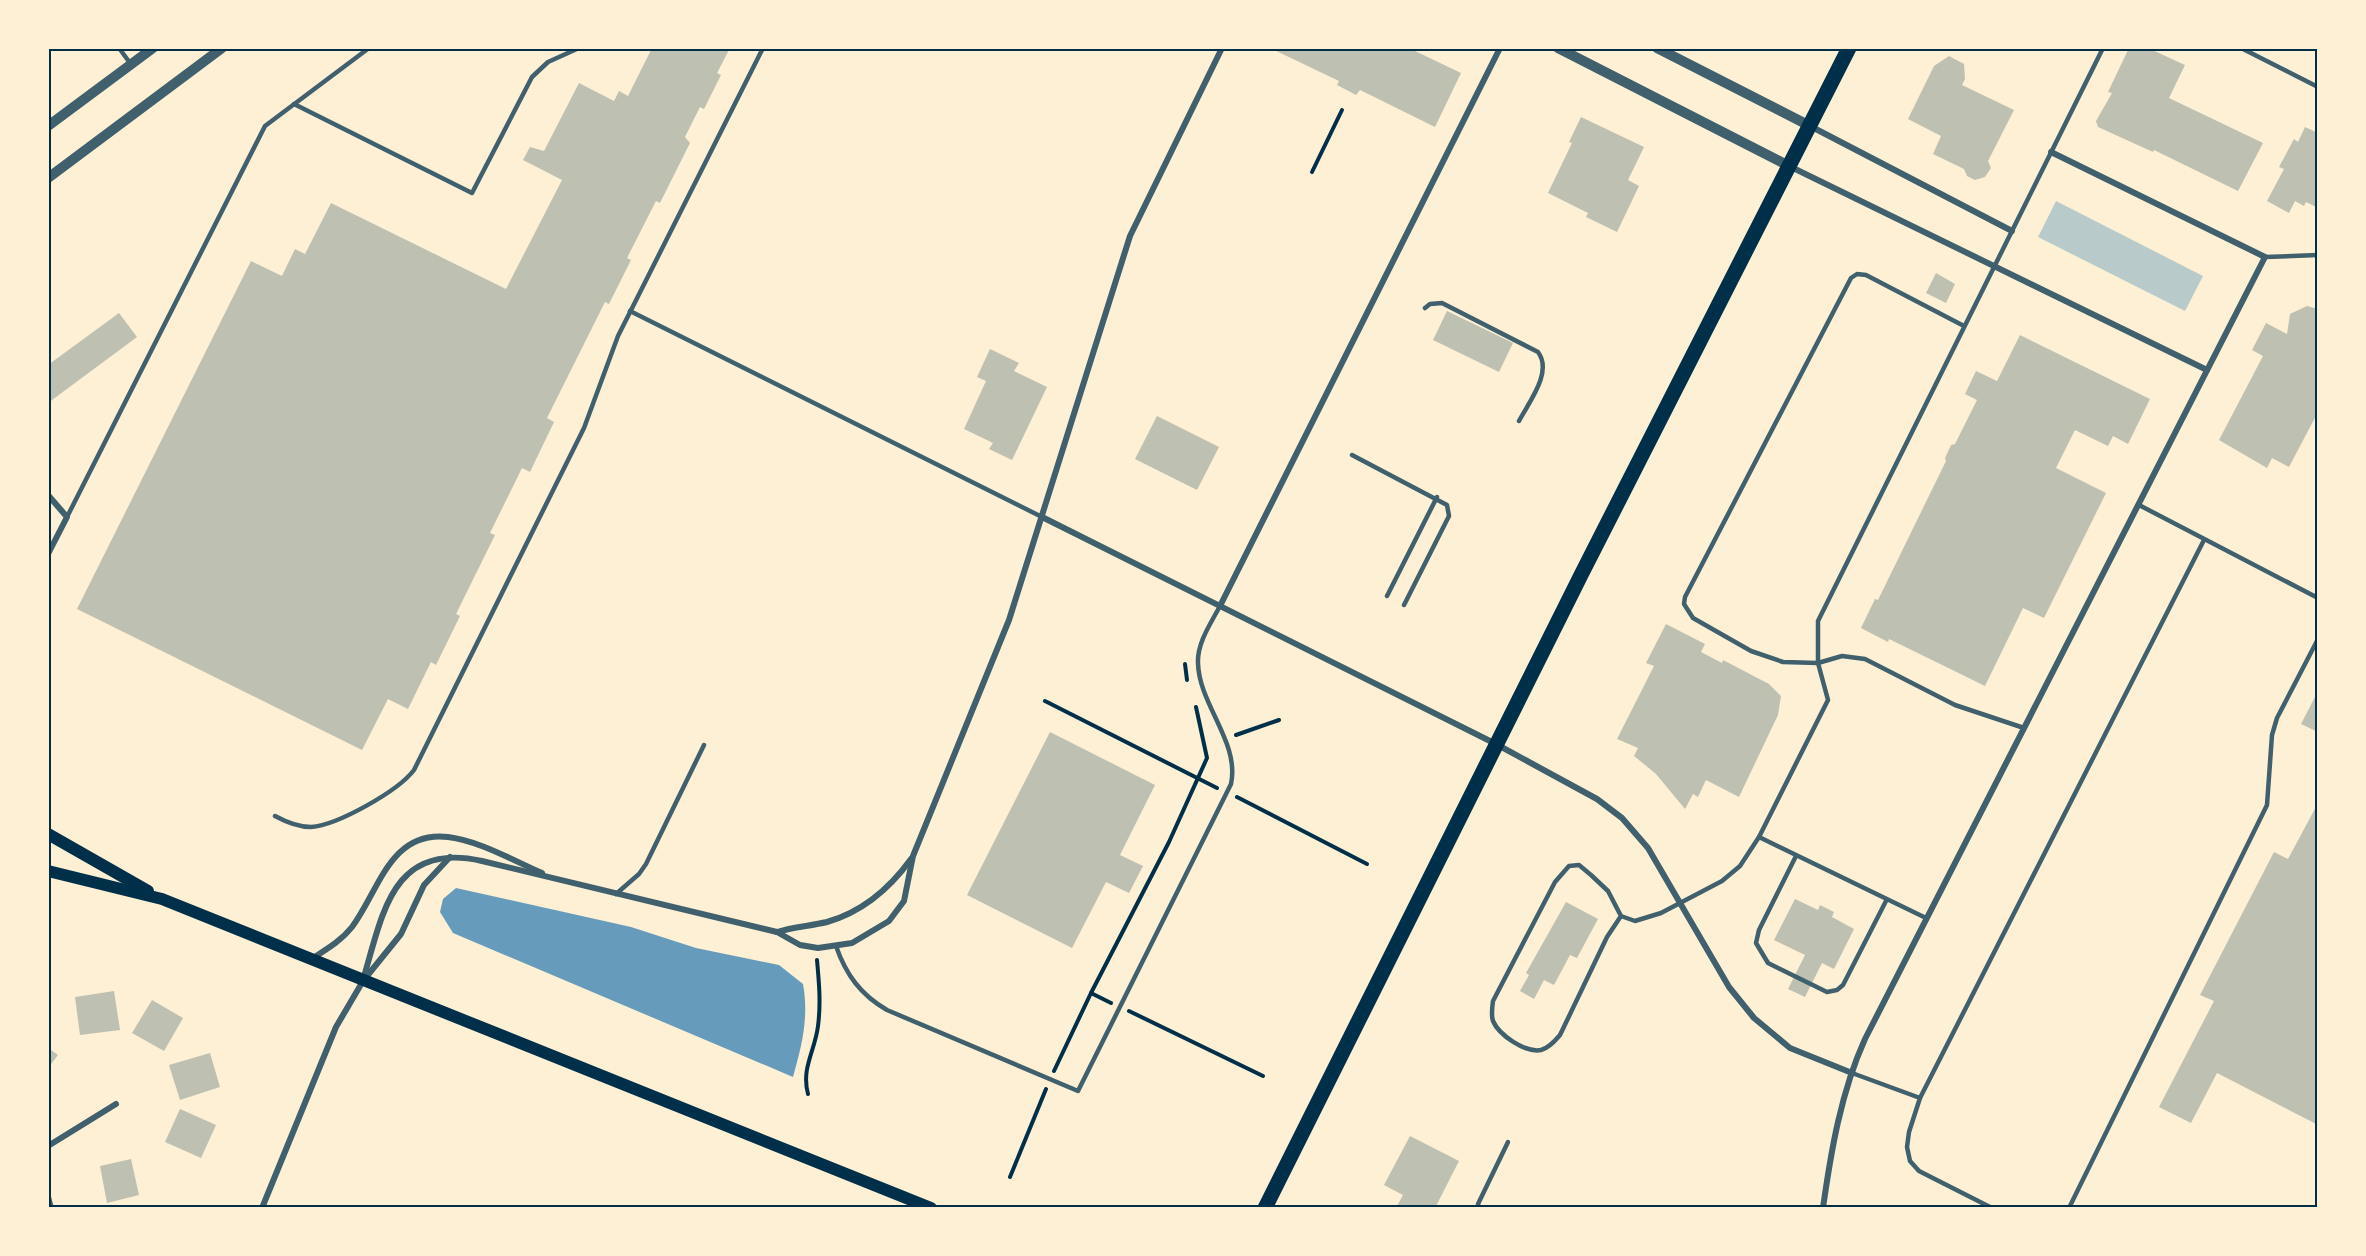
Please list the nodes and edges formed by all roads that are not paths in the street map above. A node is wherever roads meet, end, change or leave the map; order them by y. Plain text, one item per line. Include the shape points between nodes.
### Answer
1 (119, 48) edge
2 (153, 48) edge
3 (222, 48) edge
4 (369, 48) edge
5 (579, 48) edge
6 (763, 48) edge
7 (1222, 48) edge
8 (1500, 48) edge
9 (1558, 48) edge
10 (1657, 48) edge
11 (1849, 48) edge
12 (2103, 48) edge
13 (2241, 48) edge
14 (131, 64) junction
15 (2318, 87) edge
16 (294, 104) junction
17 (48, 126) edge
18 (1809, 126) junction
19 (2051, 152) junction
20 (1789, 166) junction
21 (48, 178) edge
22 (2012, 231) junction
23 (2318, 255) edge
24 (2265, 257) junction
25 (1994, 267) junction
26 (1425, 308) dead end
27 (630, 311) junction
28 (1964, 326) junction
29 (2207, 370) junction
30 (1519, 421) dead end
31 (1352, 455) dead end
32 (48, 495) edge
33 (1437, 497) junction
34 (2139, 505) junction
35 (67, 517) junction
36 (1042, 517) junction
37 (2204, 540) junction
38 (48, 554) edge
39 (1387, 596) dead end
40 (2318, 598) edge
41 (1404, 605) dead end
42 (1220, 606) junction
43 (2318, 639) edge
44 (1818, 663) junction
45 (2024, 728) junction
46 (1496, 744) junction
47 (704, 745) dead end
48 (275, 816) dead end
49 (48, 834) edge
50 (1759, 837) junction
51 (913, 856) junction
52 (1796, 856) junction
53 (451, 857) junction
54 (48, 871) edge
55 (559, 880) junction
56 (616, 894) junction
57 (162, 899) junction
58 (1886, 901) junction
59 (1682, 902) junction
60 (1621, 916) junction
61 (1926, 918) junction
62 (777, 932) junction
63 (836, 946) junction
64 (309, 960) junction
65 (363, 981) junction
66 (1852, 1073) junction
67 (1920, 1098) junction
68 (116, 1104) dead end
69 (1508, 1142) dead end
70 (48, 1146) edge
71 (48, 1197) edge
72 (51, 1208) edge
73 (262, 1208) edge
74 (930, 1208) edge
75 (1265, 1208) edge
76 (1479, 1208) edge
77 (1823, 1208) edge
78 (1992, 1208) edge
79 (2069, 1208) edge

1 - 14 lane
2 - 14 street
3 - 21 street
4 - 16 lane
5 - 16 lane via 548,62 532,77 472,193
6 - 27 lane
7 - 36 street via 1130,236
8 - 42 street
9 - 20 street
10 - 18 street
11 - 18 main road
12 - 19 lane
13 - 15 lane
14 - 17 street
16 - 35 lane via 265,126
18 - 20 main road
18 - 22 street
19 - 22 lane
19 - 24 street
20 - 25 street
20 - 46 main road
22 - 25 lane
23 - 24 lane
24 - 29 street
25 - 28 lane
25 - 29 street
26 - 30 lane via 1442,303 1538,352 1544,366 1542,375
27 - 36 lane
27 - 48 lane via 585,428 414,770 393,789 322,825 300,826
28 - 44 lane via 1818,621
28 - 44 lane via 1866,275 1851,278 1685,597 1684,604 1693,618 1751,651 1783,662
29 - 34 street
31 - 33 lane
32 - 35 street
33 - 39 lane
33 - 41 lane via 1448,505 1449,516
34 - 37 lane
34 - 45 street
35 - 38 street
36 - 42 street
36 - 51 street via 1001,642
37 - 40 lane
37 - 67 lane
42 - 46 street
42 - 63 lane via 1201,645 1198,662 1232,766 1229,793 1078,1091 880,1006 851,980
43 - 79 lane via 2277,718 2272,735 2267,805
44 - 45 lane via 1842,656 1865,658 1955,705
44 - 50 lane via 1828,700
45 - 61 street
46 - 59 street via 1578,787 1618,814 1648,848
46 - 75 main road
47 - 56 lane via 643,869
49 - 57 main road
50 - 52 lane
50 - 59 lane via 1732,873
51 - 62 street via 892,882 856,910 828,921
51 - 63 street via 908,890 897,912 867,936
52 - 58 lane
52 - 58 lane via 1759,930 1756,943 1768,963 1827,992 1837,990
53 - 55 street
53 - 65 street via 424,885 401,934
53 - 65 street via 421,864 402,880 381,920
54 - 57 main road
55 - 56 street
55 - 64 street via 458,839 436,837 413,842 388,863 362,913 346,933
56 - 62 street
57 - 64 main road
58 - 61 lane
59 - 60 lane via 1643,920
59 - 66 street via 1729,987 1754,1018 1790,1048
60 - 60 lane via 1608,891 1592,875 1579,866 1564,870 1493,1001 1492,1018 1497,1028 1528,1050 1551,1045 1560,1035
61 - 66 street
62 - 63 street via 800,945
64 - 65 main road
65 - 73 street via 336,1027
65 - 74 main road
66 - 67 lane
66 - 77 street via 1832,1150
67 - 78 lane via 1909,1132 1910,1161 1919,1171
68 - 70 street
69 - 76 lane
71 - 72 street

